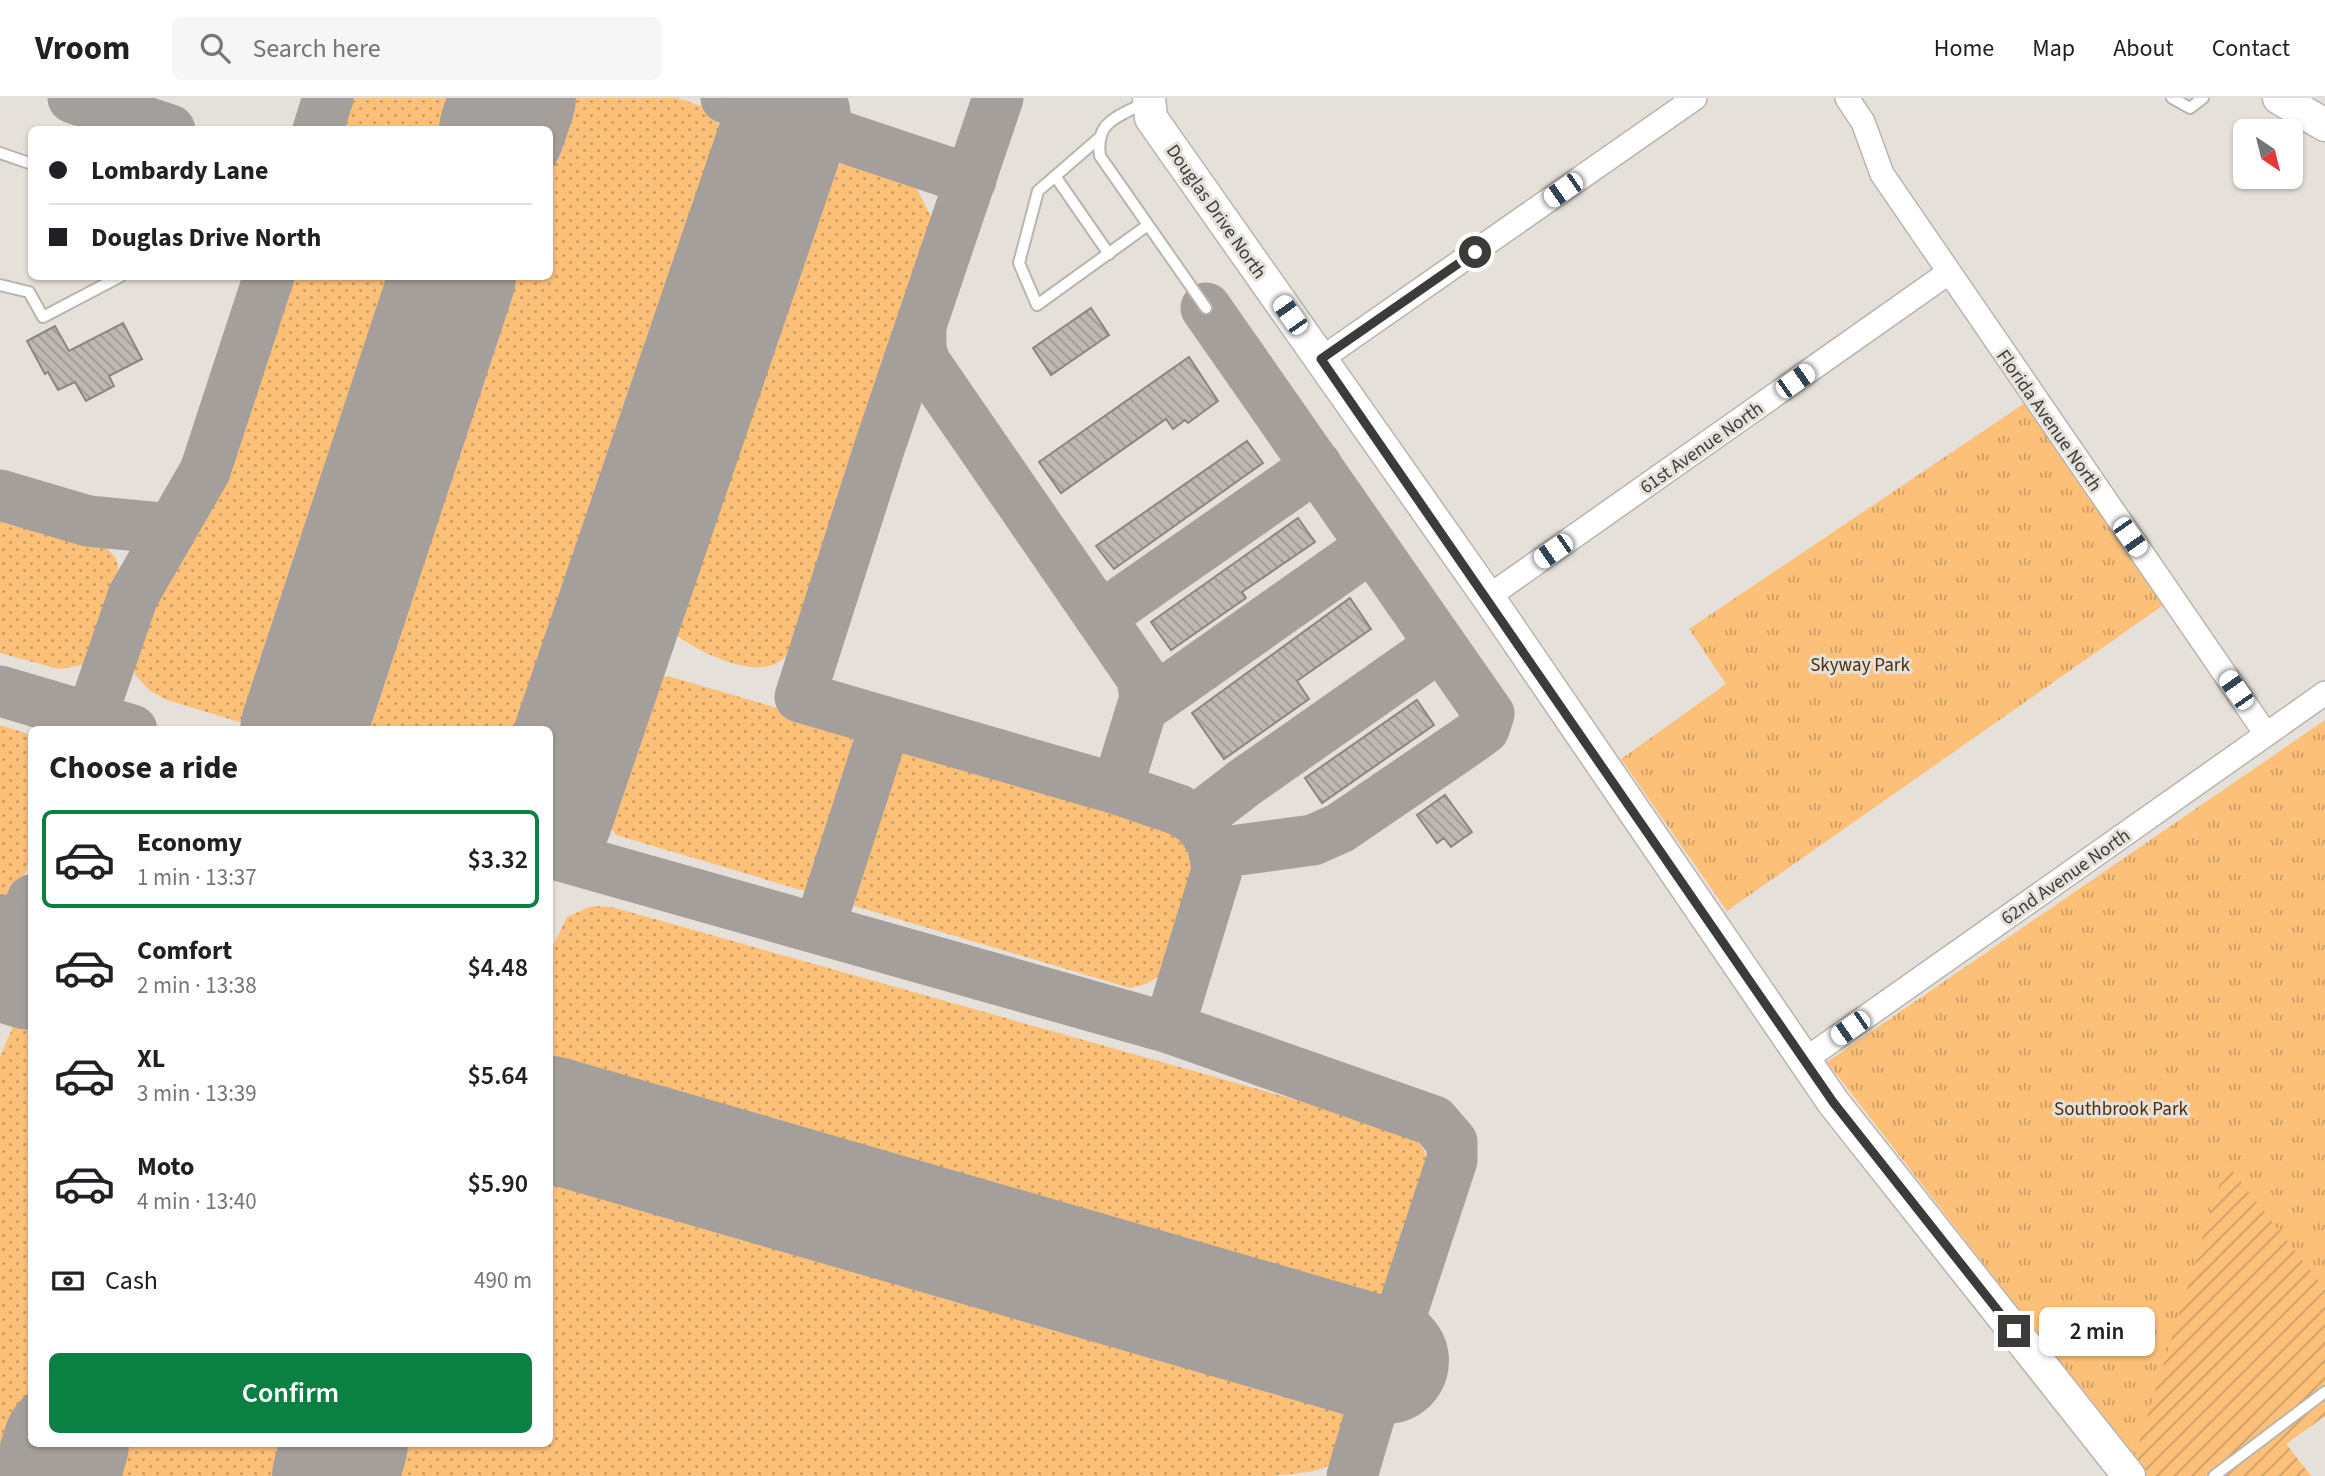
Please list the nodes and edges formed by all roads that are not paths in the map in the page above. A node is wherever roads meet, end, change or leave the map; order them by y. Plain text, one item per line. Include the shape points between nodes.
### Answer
1 (1695, 98) edge
2 (1847, 98) edge
3 (2172, 98) edge
4 (2203, 98) edge
5 (2279, 98) edge
6 (1148, 99) edge
7 (2325, 125) edge
8 (1098, 139) junction
9 (0, 153) edge
10 (28, 163) edge
11 (1055, 176) junction
12 (1148, 225) junction
13 (1109, 254) junction
14 (1948, 273) junction
15 (113, 280) edge
16 (0, 285) edge
17 (1206, 308) dead end
18 (1321, 359) junction
19 (1488, 597) junction
20 (2325, 693) edge
21 (2266, 734) junction
22 (1806, 1059) junction
23 (2325, 1392) edge
24 (2129, 1476) edge
25 (2214, 1476) edge

1 - 18 street
2 - 14 street, Florida Avenue North via 1863,122 1882,174
3 - 4 lane via 2190,108
5 - 7 street
6 - 8 lane via 1102,128
6 - 18 street, Douglas Drive North via 1151,118
8 - 11 lane
8 - 12 lane via 1100,156
9 - 10 lane
11 - 13 lane
11 - 13 lane via 1038,191 1019,263 1031,297 1037,305
12 - 13 lane
12 - 17 lane
14 - 19 street, 61st Avenue North
14 - 21 street, Florida Avenue North
15 - 16 lane via 43,317 29,292
18 - 19 street, Douglas Drive North
19 - 22 street, Douglas Drive North
20 - 21 street, 62nd Avenue North
21 - 22 street, 62nd Avenue North
22 - 24 street, Douglas Drive North via 1833,1102
23 - 25 lane

